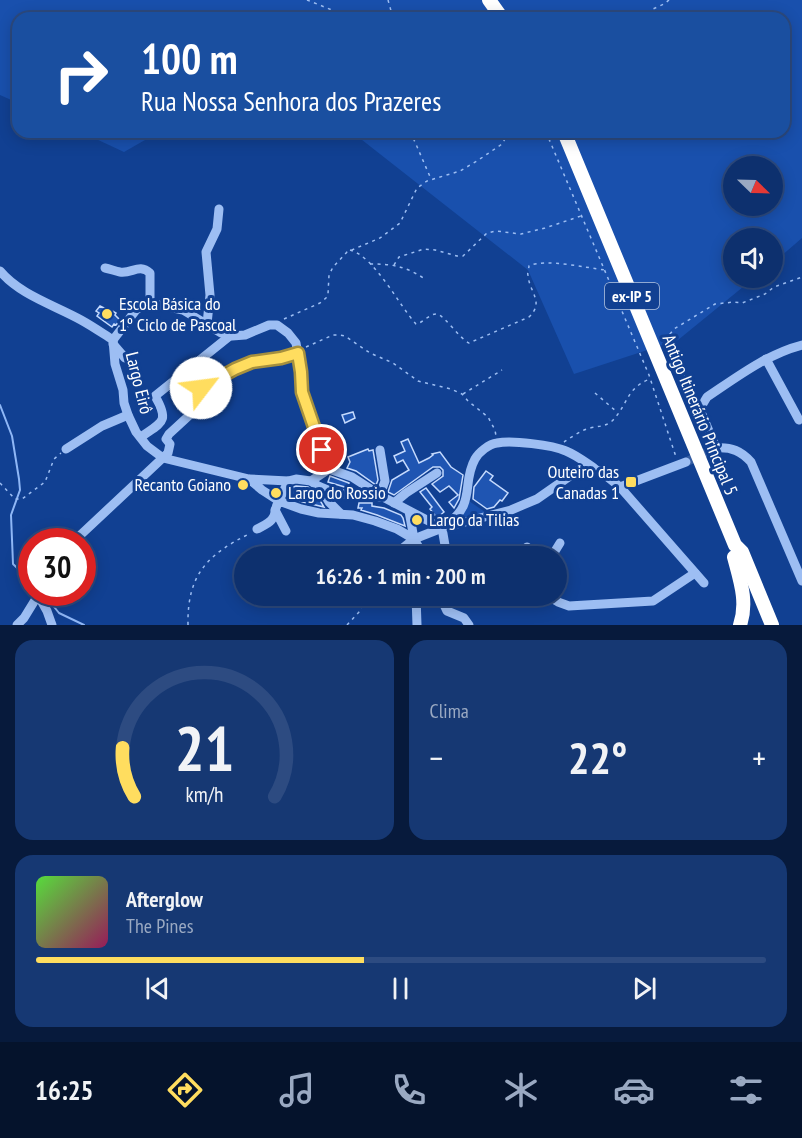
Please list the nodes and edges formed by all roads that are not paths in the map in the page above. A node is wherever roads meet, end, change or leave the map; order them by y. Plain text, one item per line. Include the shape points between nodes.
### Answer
1 (566, 138) edge
2 (219, 209) dead end
3 (105, 268) dead end
4 (0, 272) edge
5 (150, 303) junction
6 (207, 324) junction
7 (231, 335) junction
8 (113, 342) junction
9 (802, 345) edge
10 (298, 353) junction
11 (125, 358) dead end
12 (766, 359) junction
13 (128, 415) junction
14 (799, 420) dead end
15 (141, 437) junction
16 (66, 449) road end
17 (380, 450) dead end
18 (163, 458) junction
19 (682, 463) tunnel mouth
20 (329, 469) junction
21 (600, 471) junction
22 (437, 473) dead end
23 (249, 479) junction
24 (288, 481) junction
25 (311, 481) junction
26 (359, 481) junction
27 (620, 487) junction
28 (320, 488) junction
29 (354, 496) junction
30 (381, 496) junction
31 (394, 503) junction
32 (277, 505) junction
33 (409, 511) junction
34 (341, 514) junction
35 (88, 528) edge
36 (442, 528) junction
37 (257, 530) road end
38 (286, 531) dead end
39 (414, 539) junction
40 (560, 543) dead end
41 (406, 546) edge
42 (414, 546) edge
43 (418, 546) edge
44 (445, 546) edge
45 (558, 546) edge
46 (734, 551) junction
47 (695, 573) junction
48 (802, 581) edge
49 (704, 583) dead end
50 (567, 605) edge
51 (32, 606) edge
52 (45, 606) edge
53 (416, 606) edge
54 (445, 606) edge
55 (17, 625) edge
56 (52, 625) edge
57 (417, 625) edge
58 (469, 625) edge
59 (740, 625) edge
60 (763, 625) edge
61 (772, 625) edge

1 - 46 highway, Antigo Itinerário Principal 5 / ex-IP 5
2 - 6 street via 217,229 206,252 210,295
3 - 5 street via 123,273 146,269 150,273
4 - 8 street via 24,291 82,320
5 - 6 street via 183,310
5 - 8 street via 136,310
6 - 7 street
7 - 10 street via 277,325 296,343
7 - 15 street via 155,396 163,409 162,421
8 - 11 street
8 - 13 street, Largo Eirô
9 - 12 street
10 - 18 street via 243,365 184,397 194,411 169,434 166,439 170,448
10 - 20 street via 302,392
12 - 14 street
12 - 48 street via 707,397 700,412 716,448 736,450 752,462
13 - 15 street, Largo Eirô
13 - 16 street
15 - 18 street, Largo Eirô
17 - 30 street via 385,482
18 - 23 street
18 - 35 street
19 - 27 street
20 - 25 street
20 - 26 street
21 - 27 street
21 - 36 street via 580,469 537,499
21 - 36 street via 565,450 495,443 476,457 465,502 459,514
22 - 31 street
23 - 24 street
23 - 32 street
24 - 25 street
24 - 32 street
25 - 28 street
26 - 29 street via 360,489
26 - 30 street
27 - 47 street
28 - 29 street
28 - 34 street
29 - 30 street
30 - 31 street
31 - 33 street
32 - 34 street
32 - 37 street via 273,519
32 - 38 street
33 - 36 street
33 - 39 street
34 - 39 street via 375,520
36 - 39 street
36 - 44 street
39 - 41 street
39 - 42 street
39 - 43 street
40 - 45 street
46 - 59 highway via 745,608
46 - 60 highway, Antigo Itinerário Principal 5 / ex-IP 5
46 - 61 highway, Antigo Itinerário Principal 5 / ex-IP 5 via 742,552
47 - 49 street
47 - 50 street via 653,601
51 - 55 street
52 - 56 street
53 - 57 street
54 - 58 street

